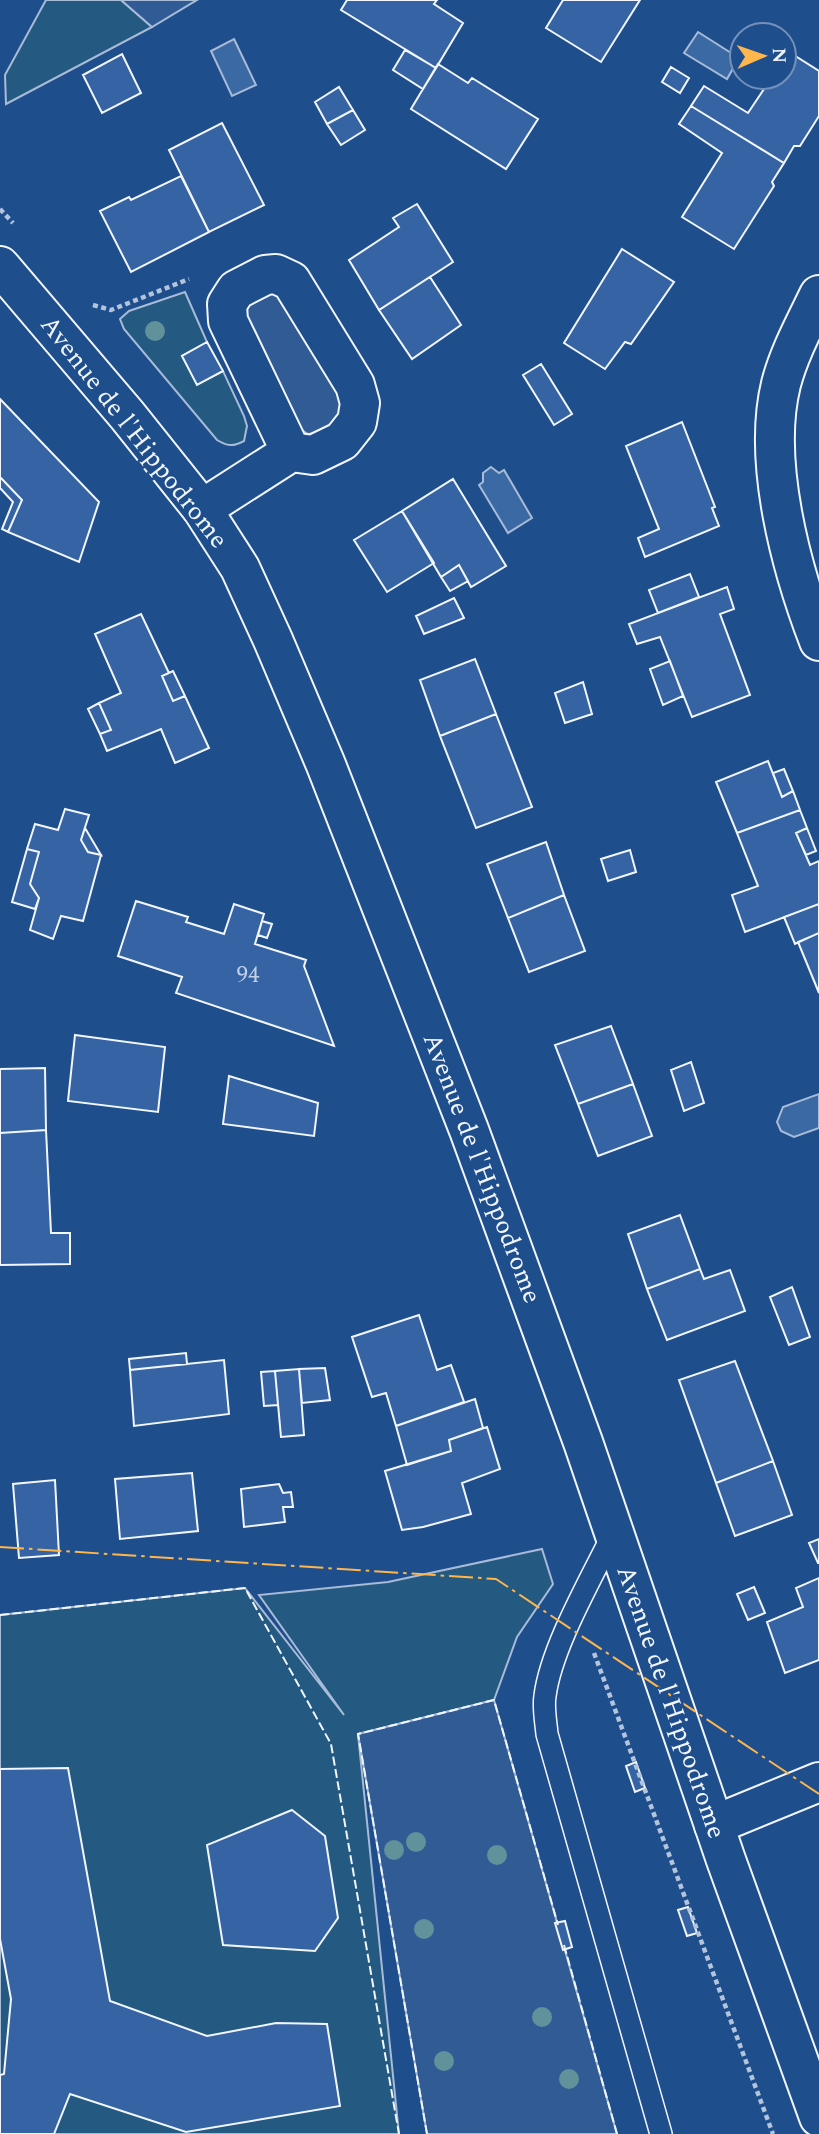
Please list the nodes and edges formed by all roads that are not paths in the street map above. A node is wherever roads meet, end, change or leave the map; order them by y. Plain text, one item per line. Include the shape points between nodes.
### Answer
1 (6, 277) edge
2 (819, 295) edge
3 (291, 452) junction
4 (202, 509) junction
5 (819, 641) edge
6 (613, 1534) junction
7 (819, 1782) edge
8 (714, 1825) junction
9 (819, 2117) edge
10 (661, 2134) edge

1 - 4 street, Avenue de l'Hippodrome
2 - 5 street via 781,384 774,429 783,517
3 - 3 street via 313,455 342,441 357,422 360,403 355,385 291,281 265,275 236,290 227,304 228,321
3 - 4 street
4 - 6 street, Avenue de l'Hippodrome via 240,568 326,765 469,1130
6 - 8 street, Avenue de l'Hippodrome
6 - 10 lane via 572,1618 544,1698 547,1734
7 - 8 street
8 - 9 street, Avenue de l'Hippodrome

